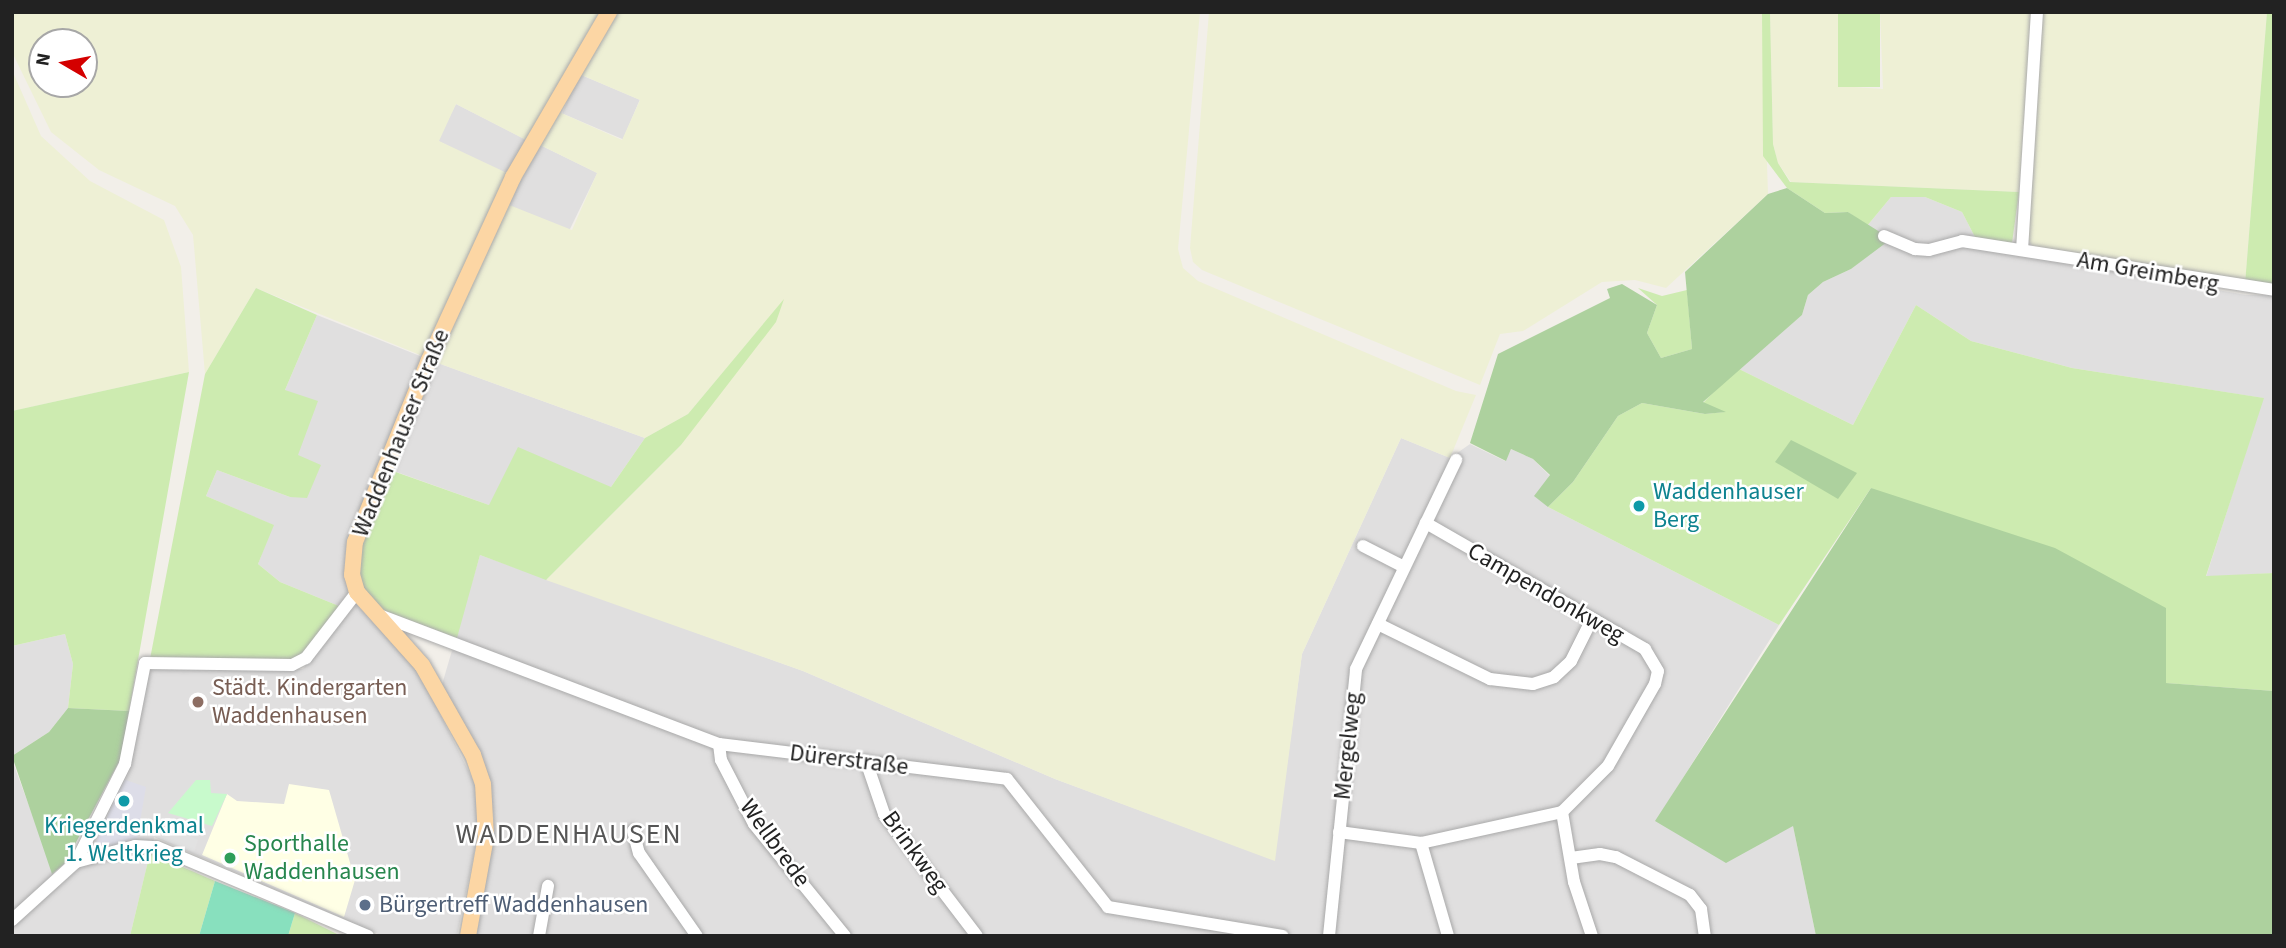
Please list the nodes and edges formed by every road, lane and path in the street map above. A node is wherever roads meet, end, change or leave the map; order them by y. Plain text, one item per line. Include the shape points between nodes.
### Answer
1 (609, 12) edge
2 (2037, 12) edge
3 (1884, 236) dead end
4 (2022, 250) junction
5 (2274, 289) edge
6 (1456, 460) dead end
7 (1426, 523) junction
8 (1363, 546) dead end
9 (1404, 567) junction
10 (357, 592) junction
11 (374, 613) junction
12 (1591, 621) junction
13 (1378, 624) junction
14 (719, 744) junction
15 (866, 761) junction
16 (1562, 812) junction
17 (633, 831) dead end
18 (1339, 832) junction
19 (1421, 843) junction
20 (1571, 858) junction
21 (76, 862) junction
22 (548, 886) dead end
23 (12, 920) edge
24 (368, 936) edge
25 (468, 936) edge
26 (539, 936) edge
27 (697, 936) edge
28 (845, 936) edge
29 (977, 936) edge
30 (1283, 936) edge
31 (1329, 936) edge
32 (1448, 936) edge
33 (1592, 936) edge
34 (1705, 936) edge

1 - 10 main road, Waddenhauser Straße via 513,177 429,360 355,542 352,575
2 - 4 street
3 - 4 street, Am Greimberg via 1915,249 1962,241
4 - 5 street, Am Greimberg
6 - 7 street, Mergelweg
7 - 9 street, Mergelweg
7 - 12 street, Campendonkweg
8 - 9 street
9 - 13 street, Mergelweg
10 - 11 main road
10 - 21 street via 306,658 292,665 145,663 125,764
11 - 14 street, Dürerstraße
11 - 25 main road via 422,665 473,755 483,784 486,837
12 - 13 street via 1571,661 1554,677 1533,684 1490,679
12 - 16 street, Campendonkweg via 1645,649 1658,671 1608,766
13 - 18 street, Mergelweg via 1356,669
14 - 15 street, Dürerstraße
14 - 28 street, Wellbrede via 721,760 754,824
15 - 29 street, Brinkweg via 884,814
15 - 30 street, Dürerstraße via 1007,779 1108,907
16 - 19 street
16 - 20 street
17 - 27 street via 639,853
18 - 19 street
18 - 31 street, Mergelweg
19 - 32 street
20 - 33 street
20 - 34 street via 1616,857 1690,895 1701,909
21 - 23 street
21 - 24 street via 135,846 157,847
22 - 26 street

